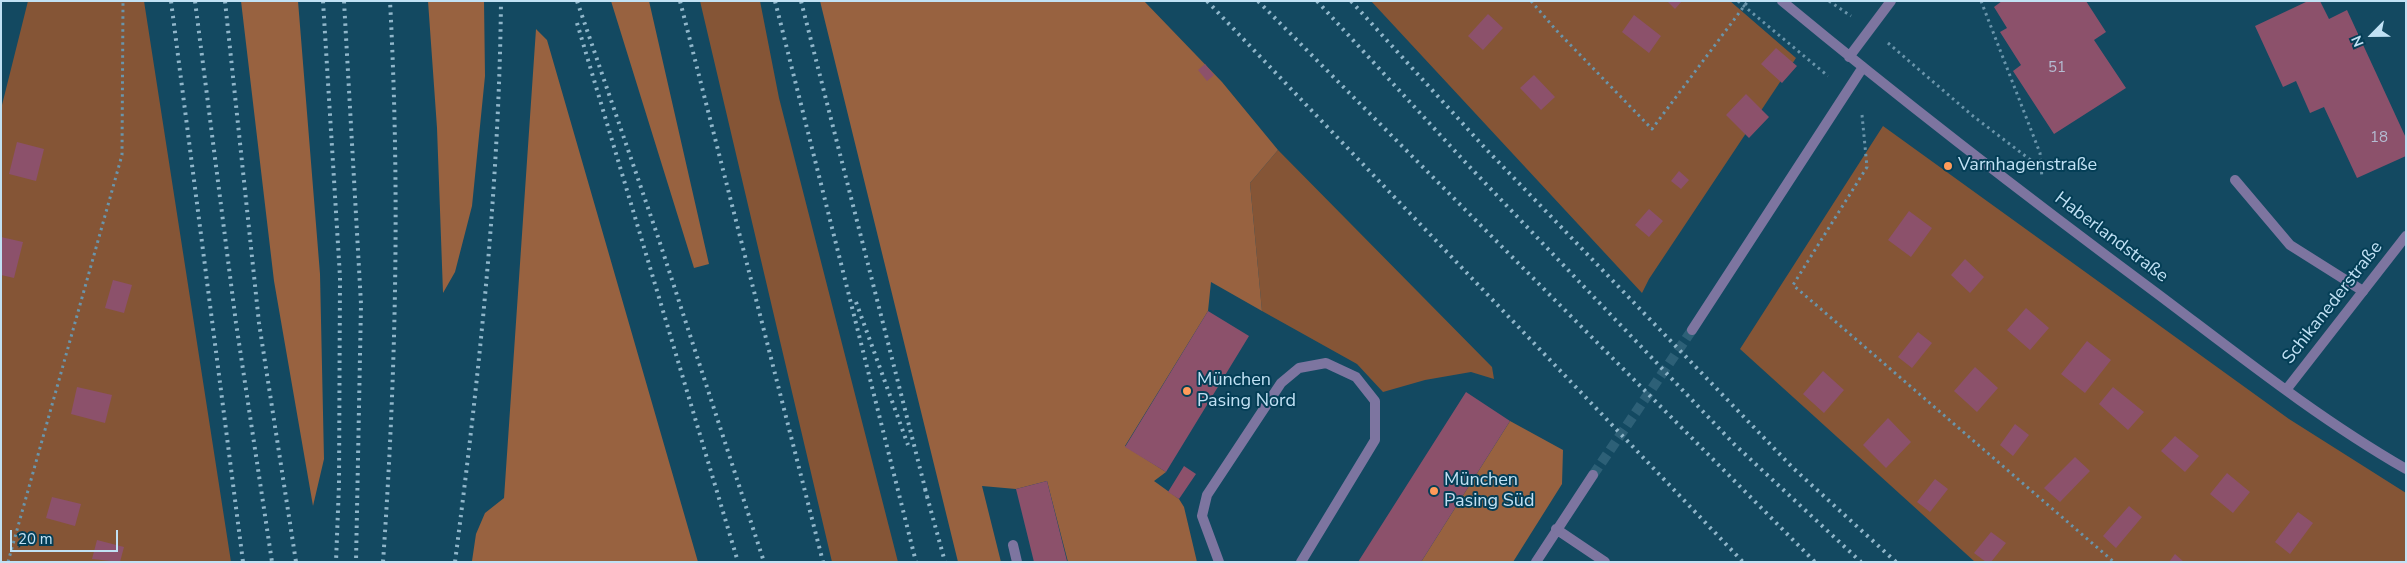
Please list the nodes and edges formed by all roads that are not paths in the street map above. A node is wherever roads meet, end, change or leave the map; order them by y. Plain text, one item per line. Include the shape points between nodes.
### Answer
1 (1782, 1) edge
2 (1891, 1) edge
3 (1849, 57) junction
4 (1863, 68) junction
5 (2235, 180) dead end
6 (2406, 236) edge
7 (2363, 291) junction
8 (1692, 330) tunnel mouth
9 (2286, 390) junction
10 (2406, 470) edge
11 (1593, 475) tunnel mouth
12 (1556, 529) junction
13 (1013, 544) dead end
14 (1017, 562) edge
15 (1219, 562) edge
16 (1301, 562) edge
17 (1536, 562) edge
18 (1605, 562) edge

1 - 3 street, Haberlandstraße
2 - 3 street
3 - 4 street, Haberlandstraße
4 - 8 street
4 - 9 street, Haberlandstraße
5 - 7 street via 2290,245
6 - 7 street, Schikanederstraße
7 - 9 street, Schikanederstraße
9 - 10 street, Haberlandstraße
11 - 12 street
12 - 17 street
12 - 18 street
13 - 14 street
15 - 16 street via 1202,516 1206,494 1281,383 1299,368 1326,363 1356,377 1375,401 1375,440

